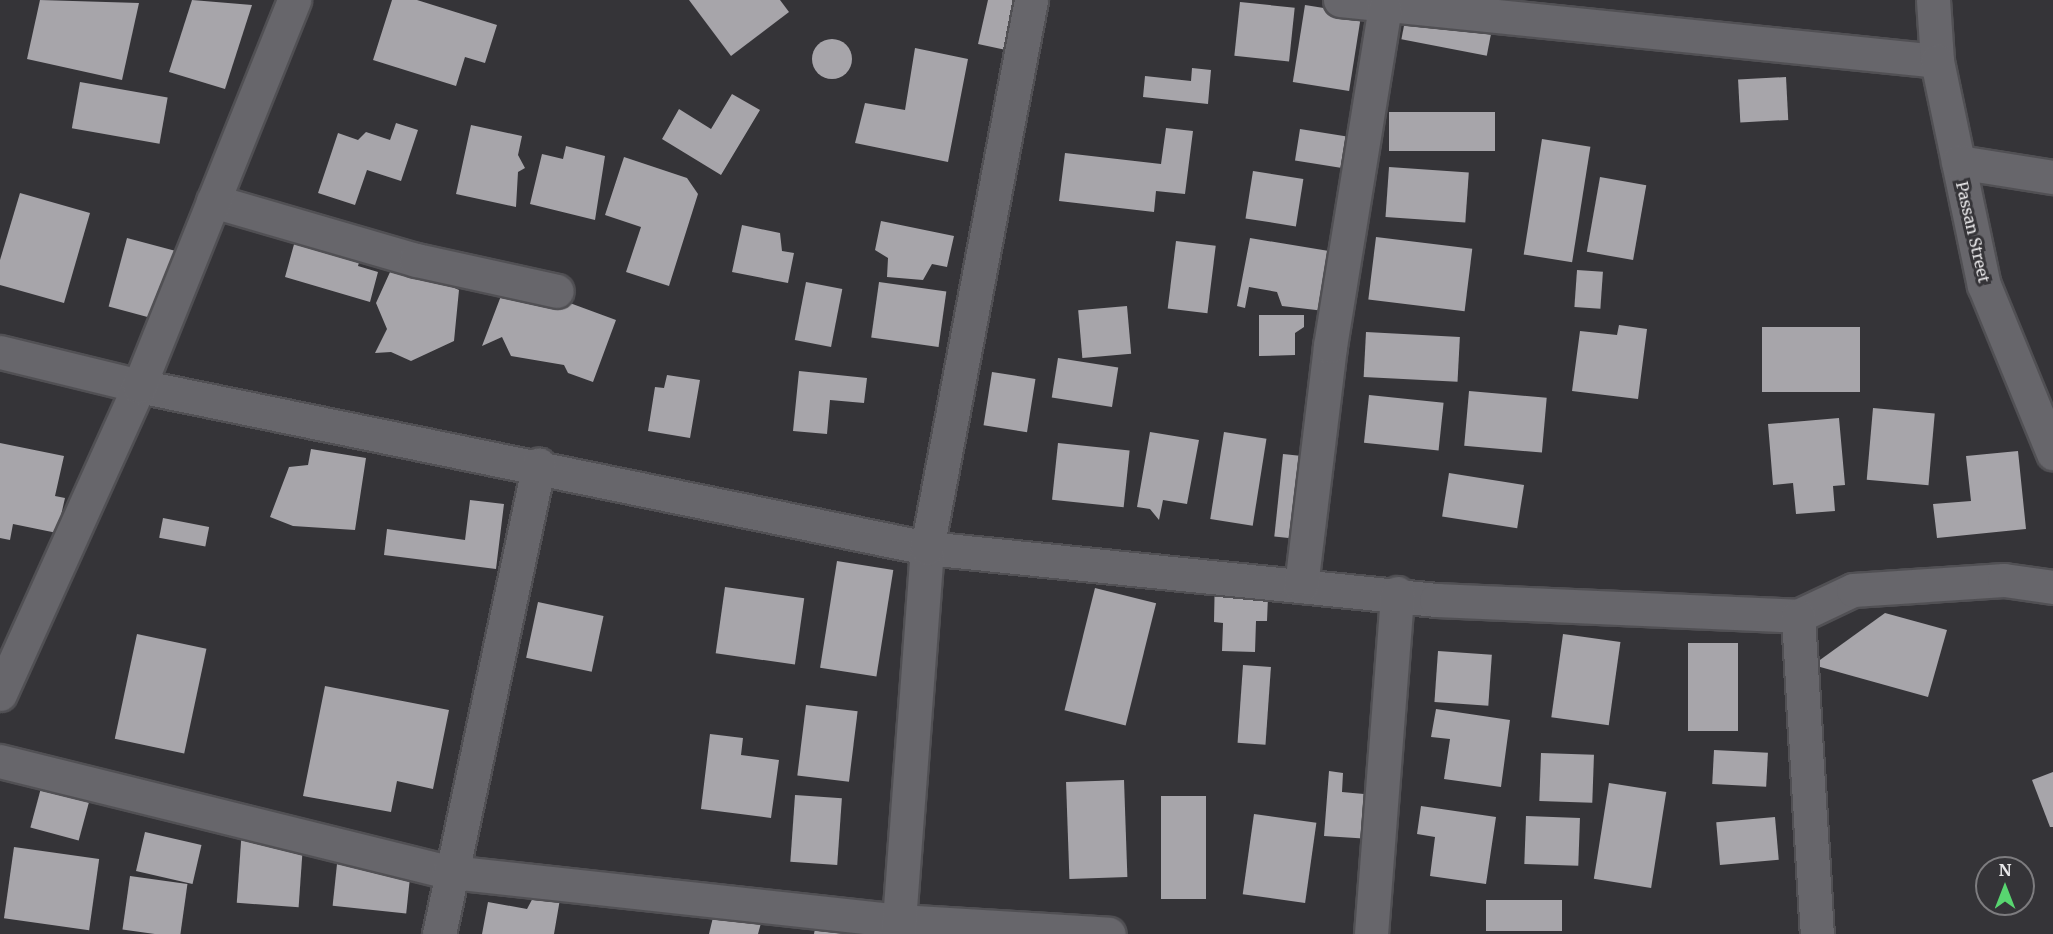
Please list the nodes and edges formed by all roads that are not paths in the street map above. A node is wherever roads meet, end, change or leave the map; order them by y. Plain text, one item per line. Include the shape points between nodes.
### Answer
1 (294, 0) edge
2 (1031, 0) edge
3 (1340, 0) edge
4 (1933, 0) edge
5 (1385, 8) junction
6 (1937, 61) junction
7 (1958, 162) junction
8 (2053, 177) edge
9 (213, 201) junction
10 (557, 291) dead end
11 (0, 352) edge
12 (139, 386) junction
13 (2053, 453) edge
14 (539, 465) junction
15 (927, 548) junction
16 (1301, 586) junction
17 (2053, 588) edge
18 (1397, 593) junction
19 (1798, 616) junction
20 (0, 694) edge
21 (0, 761) edge
22 (450, 872) junction
23 (898, 928) edge
24 (439, 934) edge
25 (1109, 934) edge
26 (1371, 934) edge
27 (1817, 934) edge

1 - 9 street
2 - 15 street
3 - 5 street
4 - 6 street, Passan Street
5 - 6 street
5 - 16 street via 1330,346
6 - 7 street, Passan Street
7 - 8 street
7 - 13 street, Passan Street via 1984,285
9 - 10 street via 416,260
9 - 12 street
11 - 12 street
12 - 14 street
12 - 20 street
14 - 15 street
14 - 22 street
15 - 16 street
15 - 23 street
16 - 18 street
17 - 19 street via 2004,580 1853,590
18 - 19 street via 1436,600
18 - 26 street
19 - 27 street
21 - 22 street
22 - 23 street
22 - 24 street
23 - 25 street

